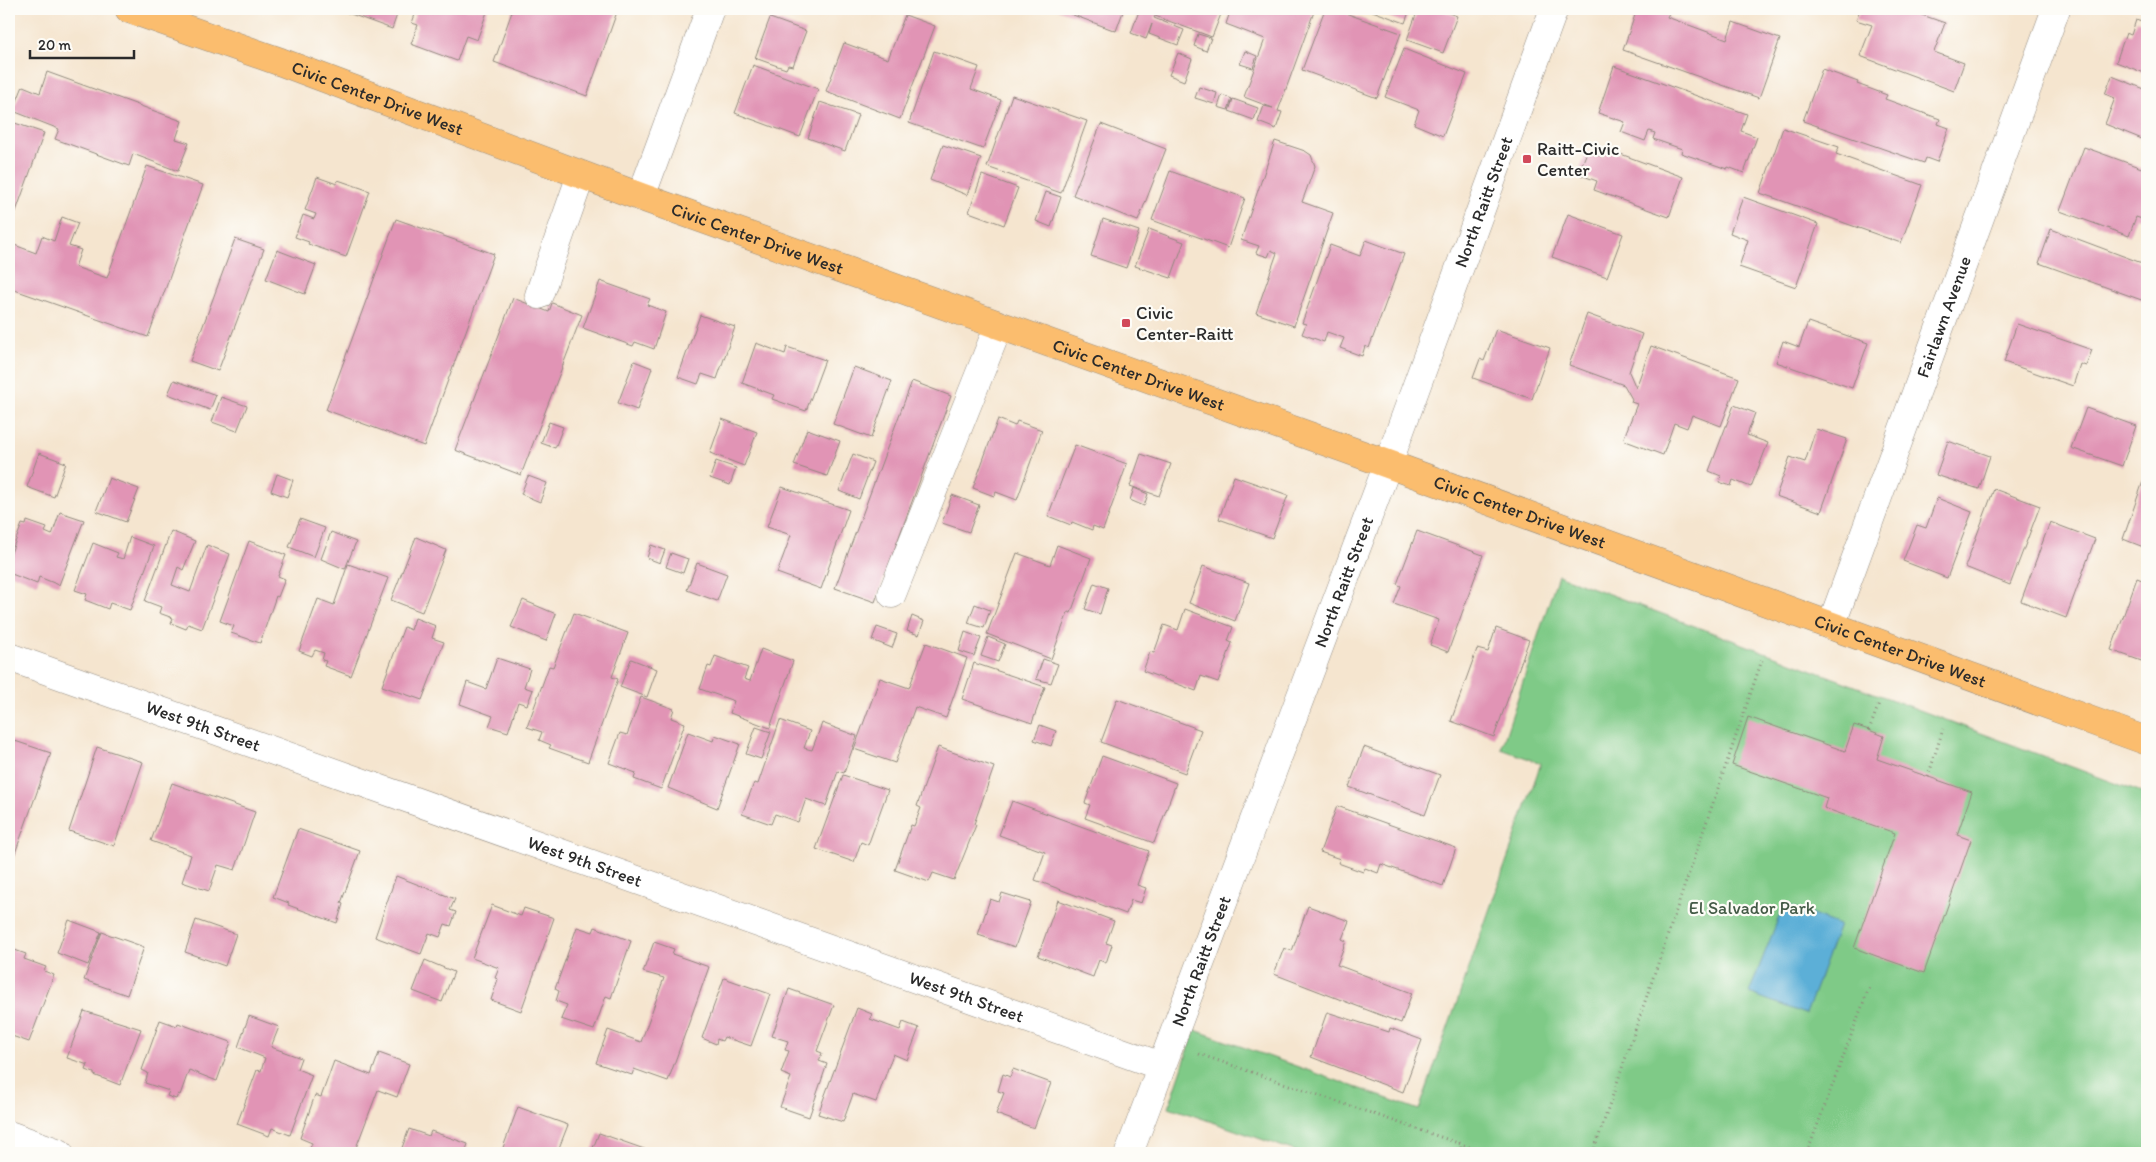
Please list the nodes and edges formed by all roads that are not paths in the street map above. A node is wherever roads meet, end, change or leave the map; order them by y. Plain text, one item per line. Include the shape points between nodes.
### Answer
1 (129, 9) edge
2 (710, 9) edge
3 (1554, 9) edge
4 (2056, 9) edge
5 (581, 174) junction
6 (641, 197) junction
7 (539, 295) dead end
8 (999, 325) junction
9 (1388, 464) junction
10 (892, 594) dead end
11 (1831, 626) junction
12 (9, 657) edge
13 (2147, 742) edge
14 (1161, 1066) junction
15 (9, 1135) edge
16 (59, 1153) edge
17 (1129, 1153) edge

1 - 5 main road, Civic Center Drive West
2 - 6 street
3 - 9 street, North Raitt Street
4 - 11 street, Fairlawn Avenue
5 - 6 main road, Civic Center Drive West
5 - 7 street
6 - 8 main road, Civic Center Drive West
8 - 9 main road, Civic Center Drive West
8 - 10 street
9 - 11 main road, Civic Center Drive West
9 - 14 street, North Raitt Street
11 - 13 main road, Civic Center Drive West
12 - 14 street, West 9th Street
14 - 17 street, North Raitt Street
15 - 16 street

